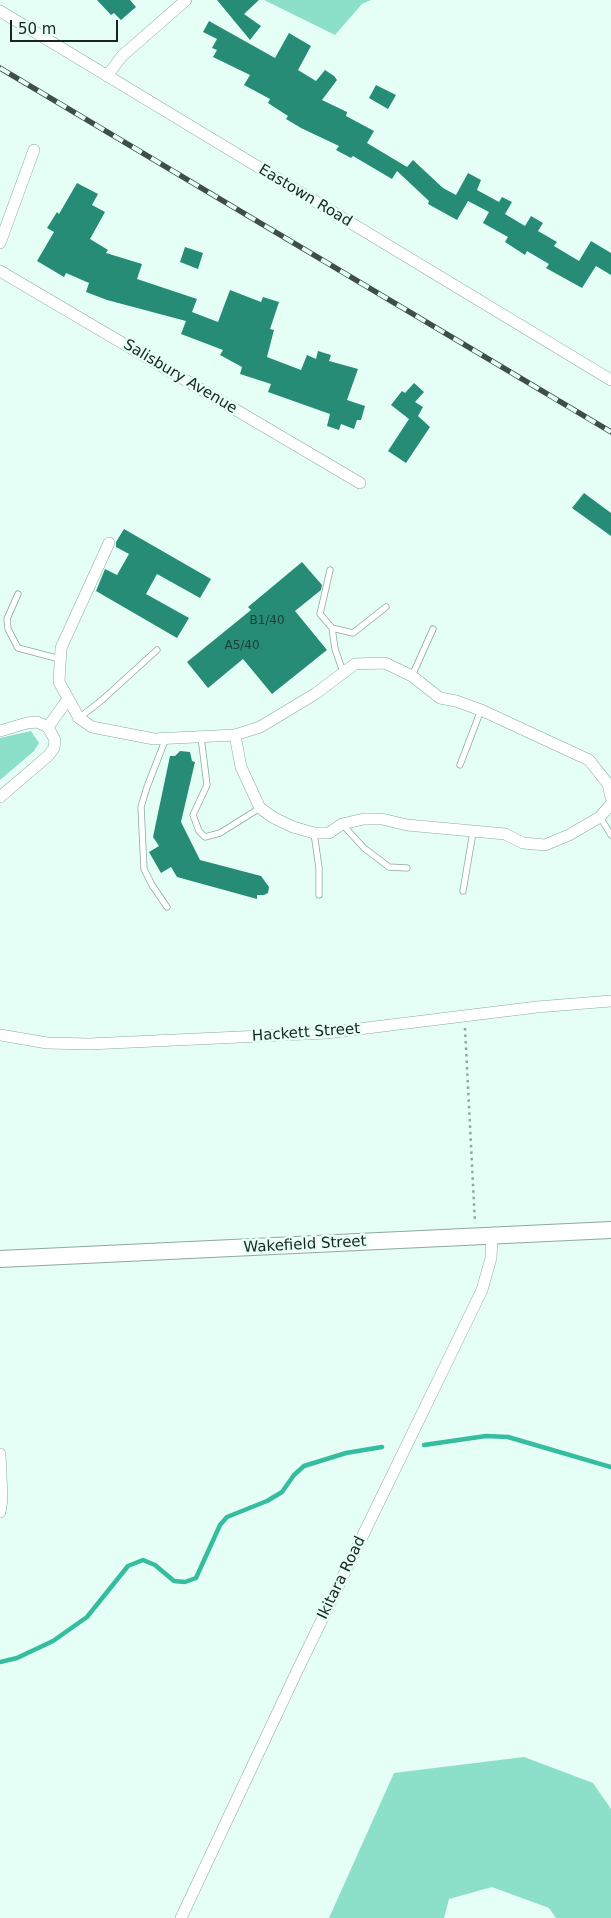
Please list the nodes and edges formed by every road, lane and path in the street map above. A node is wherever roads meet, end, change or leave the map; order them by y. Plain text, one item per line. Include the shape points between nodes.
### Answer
1 (186, 0) edge
2 (0, 12) edge
3 (107, 76) junction
4 (34, 150) dead end
5 (0, 243) edge
6 (0, 271) edge
7 (611, 380) edge
8 (360, 483) dead end
9 (109, 544) dead end
10 (330, 570) dead end
11 (18, 594) dead end
12 (386, 607) dead end
13 (332, 628) junction
14 (433, 629) dead end
15 (157, 650) dead end
16 (60, 659) junction
17 (343, 672) junction
18 (412, 676) junction
19 (68, 700) junction
20 (481, 710) junction
21 (79, 718) junction
22 (48, 727) junction
23 (0, 731) edge
24 (235, 735) junction
25 (201, 737) junction
26 (166, 738) junction
27 (460, 765) dead end
28 (0, 797) edge
29 (611, 797) edge
30 (611, 804) edge
31 (260, 808) junction
32 (600, 817) junction
33 (342, 824) junction
34 (473, 832) junction
35 (314, 833) junction
36 (611, 834) edge
37 (407, 868) dead end
38 (463, 891) dead end
39 (319, 895) dead end
40 (167, 907) dead end
41 (611, 1001) edge
42 (465, 1016) junction
43 (0, 1035) edge
44 (611, 1230) edge
45 (484, 1236) junction
46 (0, 1259) edge
47 (0, 1454) edge
48 (0, 1512) edge
49 (181, 1918) edge

1 - 3 street via 122,56
2 - 3 street, Eastown Road
3 - 7 street, Eastown Road
4 - 5 street
6 - 8 street, Salisbury Avenue
9 - 16 street via 61,648
10 - 13 lane via 320,614
11 - 16 lane via 7,620 18,648
12 - 13 lane via 353,632
13 - 17 lane
14 - 18 lane
15 - 21 lane
16 - 19 street via 59,682
17 - 18 street via 355,664 385,663
17 - 24 street via 260,727
18 - 20 street via 440,698
19 - 21 street
19 - 22 street
20 - 27 lane
20 - 29 street via 589,760 608,784
21 - 26 street via 92,727 154,739
22 - 23 street via 27,722
22 - 28 street via 54,748
24 - 25 street
24 - 31 street via 241,767
25 - 26 street
25 - 31 lane via 207,785 193,815 199,831 205,837 220,833
26 - 40 lane via 141,807 144,869
30 - 32 street
31 - 35 street via 293,827
32 - 34 street via 545,845 523,843 506,834
32 - 36 lane
33 - 34 street via 382,819 406,825
33 - 35 street via 329,833
33 - 37 lane via 364,848 389,867
34 - 38 lane
35 - 39 lane
41 - 42 street, Hackett Street via 537,1006
42 - 43 street, Hackett Street via 326,1033 89,1044 47,1043
42 - 45 path
44 - 45 street, Wakefield Street
45 - 46 street, Wakefield Street
45 - 49 street, Ikitara Road via 491,1258 482,1290
47 - 48 street

